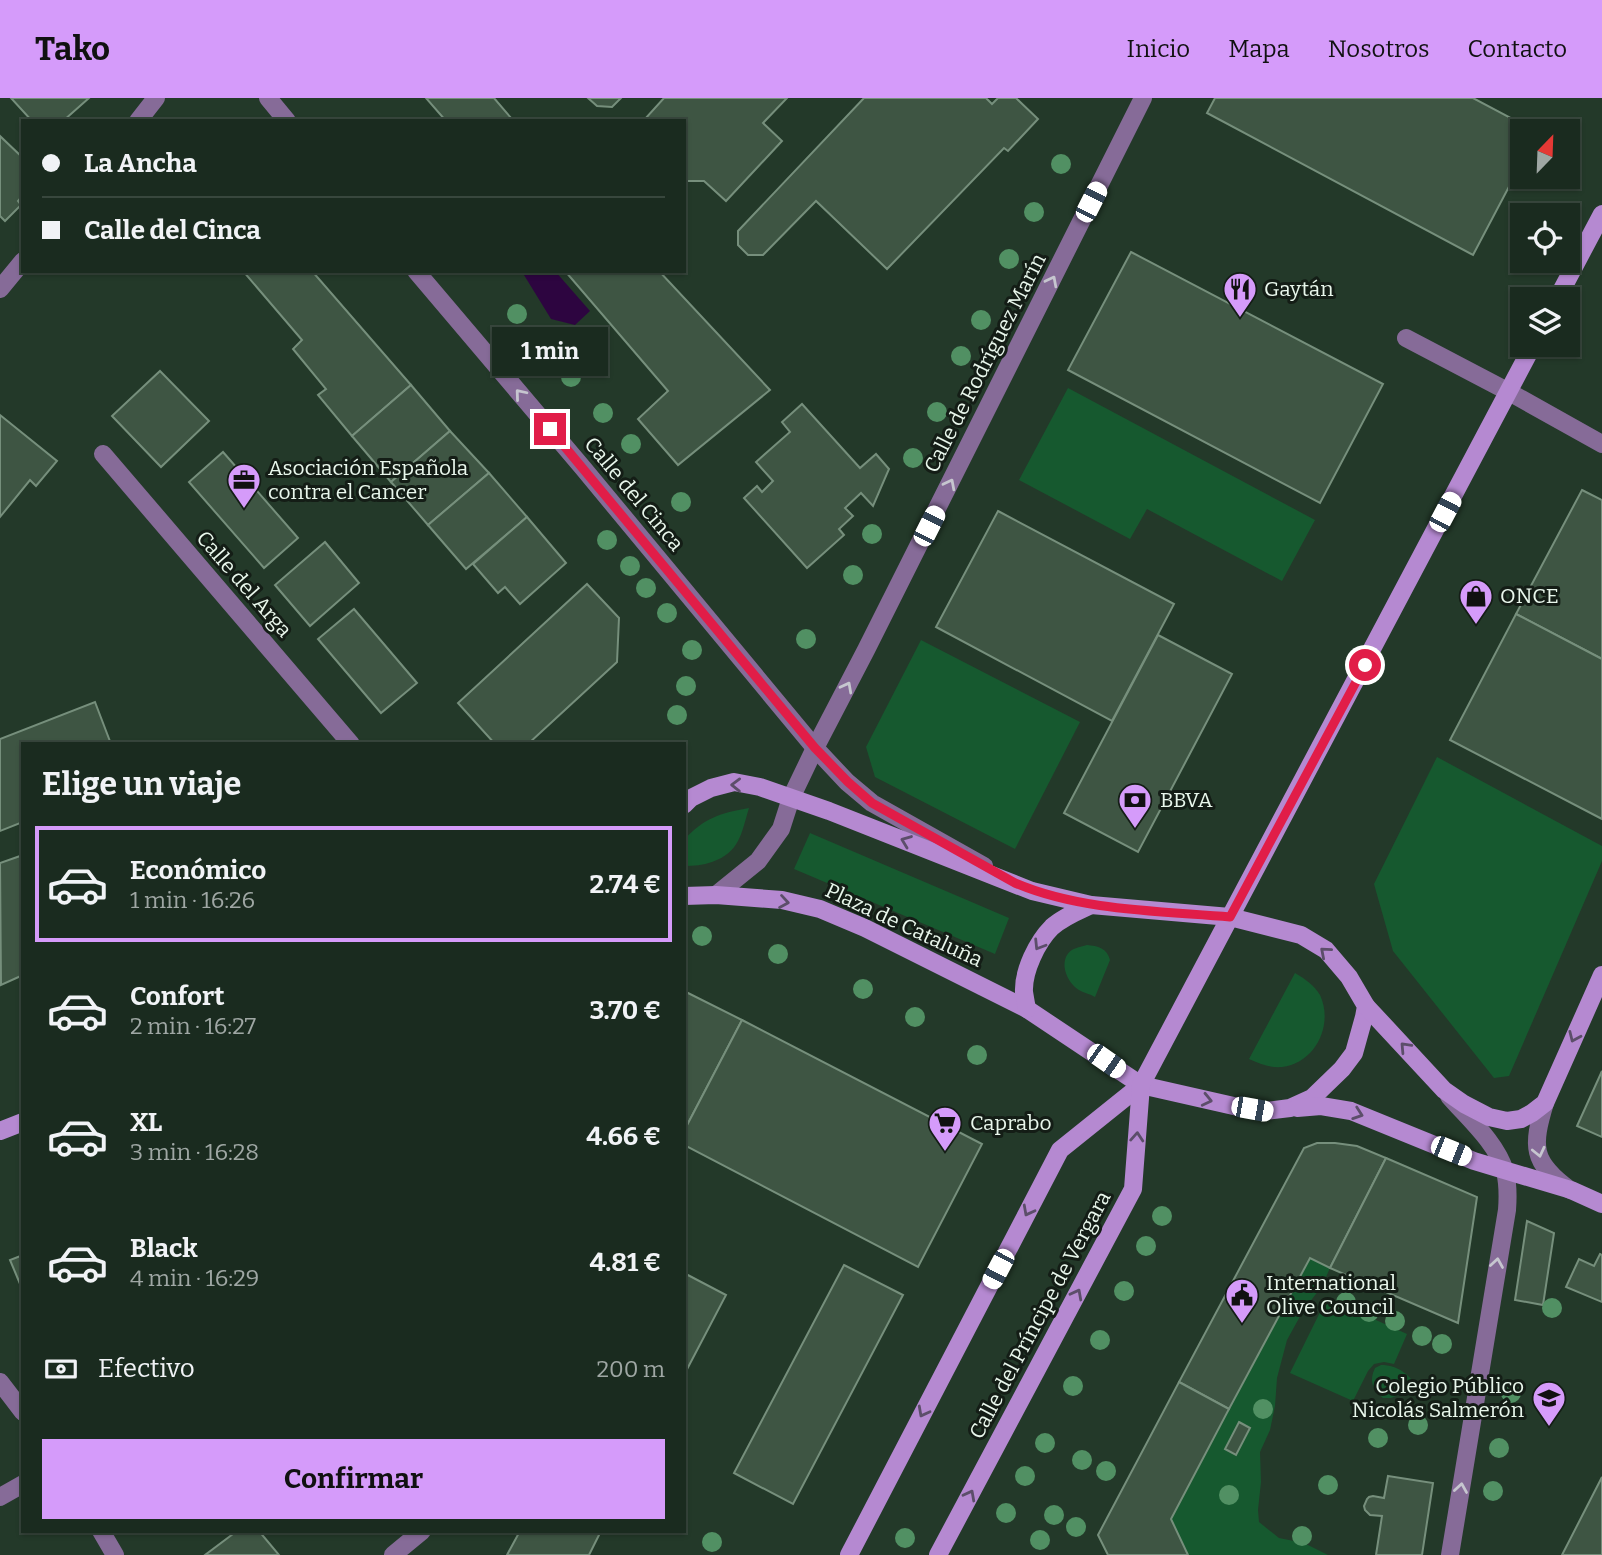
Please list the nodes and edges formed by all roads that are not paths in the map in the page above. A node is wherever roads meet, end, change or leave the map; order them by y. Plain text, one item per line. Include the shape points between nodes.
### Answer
1 (156, 98) edge
2 (268, 98) edge
3 (1143, 98) edge
4 (140, 119) edge
5 (285, 119) edge
6 (1602, 214) edge
7 (21, 263) edge
8 (417, 273) edge
9 (1563, 287) edge
10 (0, 289) edge
11 (1406, 338) dead end
12 (1528, 357) edge
13 (1509, 392) junction
14 (1602, 444) edge
15 (103, 454) dead end
16 (349, 742) edge
17 (815, 748) junction
18 (791, 798) junction
19 (686, 803) edge
20 (1015, 883) junction
21 (716, 895) junction
22 (686, 896) edge
23 (1091, 905) junction
24 (1230, 917) junction
25 (1602, 975) edge
26 (1366, 1006) junction
27 (1027, 1009) junction
28 (1141, 1085) junction
29 (1444, 1090) junction
30 (1545, 1102) junction
31 (1290, 1108) junction
32 (21, 1123) edge
33 (0, 1131) edge
34 (1505, 1171) junction
35 (1571, 1190) junction
36 (1602, 1204) edge
37 (0, 1382) edge
38 (21, 1409) edge
39 (21, 1485) edge
40 (0, 1497) edge
41 (102, 1533) edge
42 (420, 1533) edge
43 (115, 1555) edge
44 (393, 1555) edge
45 (849, 1555) edge
46 (938, 1555) edge
47 (1450, 1555) edge

1 - 4 street
2 - 5 street
17 -> 3 street, Calle de Rodríguez Marín
6 - 9 street
7 - 10 street
17 -> 8 street, Calle del Cinca
11 - 13 street
12 - 13 street, Calle del Príncipe de Vergara
13 - 14 street
13 - 24 street, Calle del Príncipe de Vergara
15 - 16 street, Calle del Arga
17 - 18 street, Calle de Rodríguez Marín
17 - 20 street via 872,803
18 -> 19 street via 734,782 711,788
20 -> 18 street
18 - 21 street, Calle de Rodríguez Marín via 781,829 758,861
20 - 23 street
21 - 22 street, Plaza de Cataluña
21 -> 27 street, Plaza de Cataluña via 820,909
23 - 24 street
23 -> 27 street via 1054,925 1041,940 1024,990
26 -> 24 street via 1326,950 1301,935
24 - 28 street, Calle del Príncipe de Vergara
25 -> 30 street
29 -> 26 street
26 - 31 street, Plaza de Cataluña via 1354,1053 1312,1098
27 - 28 street, Plaza de Cataluña
28 -> 31 street, Plaza de Cataluña via 1266,1111
28 -> 45 street, Calle del Príncipe de Vergara via 1060,1150
46 -> 28 street, Calle del Príncipe de Vergara via 1133,1189
29 - 30 street via 1498,1120 1521,1119
29 - 34 street via 1495,1150
30 -> 35 street via 1538,1156 1557,1181
31 -> 34 street via 1321,1106 1351,1111
32 - 33 street
34 - 35 street
47 -> 34 street via 1507,1210
35 - 36 street
37 - 38 street
39 - 40 street
41 - 43 street
42 - 44 street

